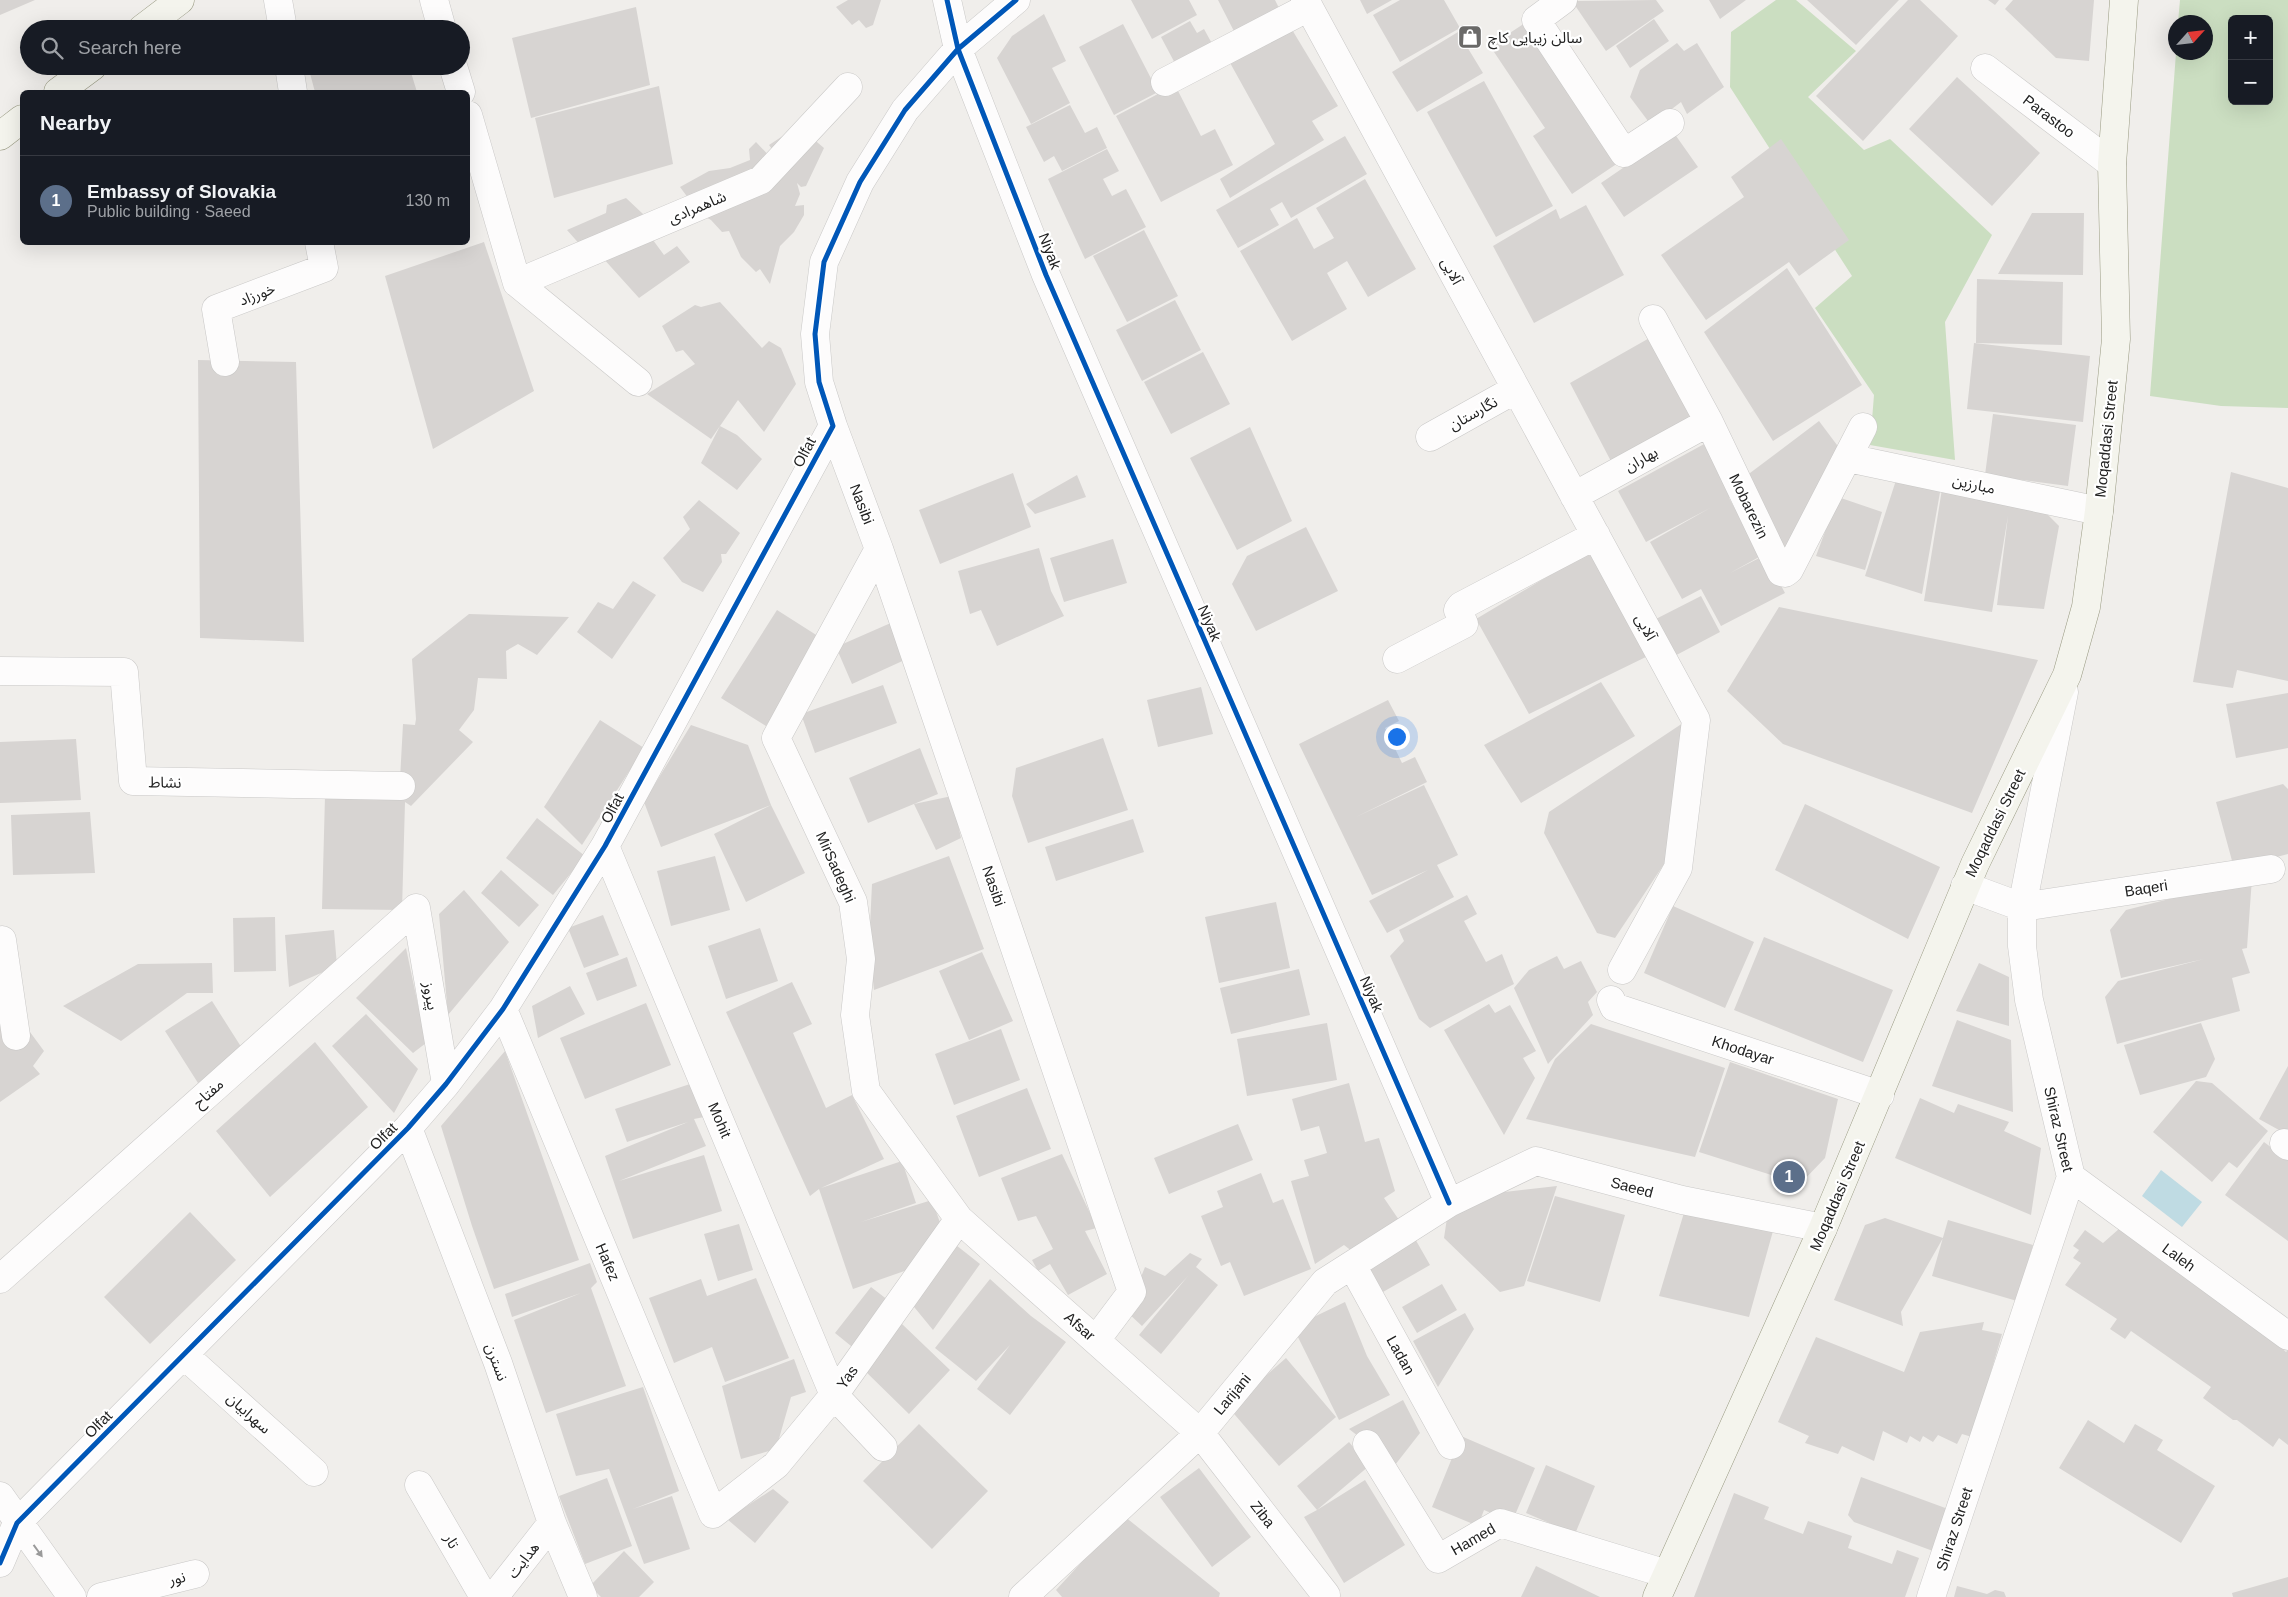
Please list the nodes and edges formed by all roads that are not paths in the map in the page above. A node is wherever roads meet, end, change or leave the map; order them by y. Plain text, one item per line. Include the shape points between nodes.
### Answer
1 (180, 0) edge
2 (278, 0) edge
3 (434, 0) edge
4 (947, 0) edge
5 (1016, 0) edge
6 (1563, 0) edge
7 (2124, 0) edge
8 (1307, 4) edge
9 (154, 20) edge
10 (281, 20) edge
11 (440, 20) edge
12 (958, 49) junction
13 (1985, 68) dead end
14 (81, 75) edge
15 (291, 75) edge
16 (456, 75) edge
17 (1165, 82) dead end
18 (848, 87) dead end
19 (61, 90) edge
20 (294, 90) edge
21 (460, 90) edge
22 (20, 121) edge
23 (470, 122) edge
24 (1670, 123) dead end
25 (0, 136) edge
26 (2112, 164) junction
27 (320, 245) edge
28 (517, 283) junction
29 (1653, 319) dead end
30 (225, 362) dead end
31 (638, 382) dead end
32 (1516, 389) junction
33 (1709, 422) junction
34 (833, 426) junction
35 (1863, 427) dead end
36 (1430, 437) dead end
37 (1848, 458) junction
38 (1574, 496) junction
39 (2099, 511) junction
40 (1596, 535) junction
41 (879, 549) junction
42 (1397, 659) dead end
43 (0, 671) edge
44 (2067, 676) junction
45 (401, 786) dead end
46 (605, 846) junction
47 (2271, 868) dead end
48 (1965, 886) junction
49 (2022, 907) junction
50 (416, 908) joint
51 (2, 940) dead end
52 (1622, 970) dead end
53 (5, 988) edge
54 (1611, 1000) dead end
55 (503, 1009) junction
56 (16, 1036) dead end
57 (446, 1084) junction
58 (1880, 1095) junction
59 (408, 1128) junction
60 (2071, 1177) junction
61 (1448, 1203) junction
62 (959, 1219) junction
63 (1823, 1228) junction
64 (1352, 1265) junction
65 (0, 1279) edge
66 (2284, 1324) edge
67 (1096, 1340) junction
68 (184, 1355) junction
69 (834, 1395) junction
70 (1200, 1433) junction
71 (1367, 1444) dead end
72 (1451, 1445) dead end
73 (883, 1447) dead end
74 (314, 1472) dead end
75 (419, 1485) dead end
76 (0, 1496) edge
77 (713, 1514) joint
78 (17, 1523) junction
79 (552, 1523) junction
80 (0, 1563) edge
81 (195, 1574) dead end
82 (1662, 1586) edge
83 (1326, 1595) dead end
84 (72, 1597) edge
85 (101, 1597) edge
86 (484, 1597) edge
87 (494, 1597) edge
88 (583, 1597) edge
89 (1023, 1597) edge
90 (1931, 1597) edge

1 - 9 main road
2 - 10 street
3 - 11 street
4 - 12 street, Niyak
5 - 12 street, Olfat
6 - 24 street via 1536,20 1624,153
7 - 26 main road, Moqaddasi Street
8 - 17 street, آلایی
8 - 32 street, آلایی
12 - 34 street, Olfat via 905,110 860,182 824,262 815,334 819,382
12 - 61 street, Niyak via 1046,275
13 - 26 street, Parastoo
14 - 19 main road
15 - 20 street
16 - 21 street
18 - 28 street, شاهمرادی via 761,180
22 - 25 main road
23 - 28 street
26 - 39 main road, Moqaddasi Street via 2116,339
27 - 30 street, خورزاد via 324,268 216,309
28 - 31 street
29 - 33 street, Mobarezin
32 - 36 street, نگارستان
32 - 38 street, آلایی
33 - 37 street, Mobarezin via 1781,572 1790,570
33 - 38 street, بهاران
34 - 41 street, Nasibi
34 - 46 street, Olfat
35 - 37 street
37 - 39 street, مبارزین
38 - 40 street, آلایی
39 - 44 main road, Moqaddasi Street via 2086,607
40 - 42 street via 1461,606 1458,610 1464,624
40 - 52 street, آلایی via 1696,720 1678,868
41 - 62 street, MirSadeghi via 776,738 853,902 860,959 855,1015 866,1091
41 - 67 street, Nasibi via 1132,1292
43 - 45 street, نشاط via 124,672 133,781
44 - 48 main road, Moqaddasi Street
44 - 49 street, Shiraz Street
46 - 55 street, Olfat
46 - 69 street, Mohit
47 - 49 street, Baqeri
48 - 49 street
48 - 58 main road, Moqaddasi Street
49 - 60 street, Shiraz Street via 2022,946 2029,1000
50 - 57 street, پیروز
50 - 65 street, مفتاح
51 - 53 street
53 - 56 street
54 - 58 street, Khodayar via 1614,1007
55 - 57 street, Olfat
55 - 77 street, Hafez
57 - 59 street, Olfat
58 - 63 main road, Moqaddasi Street
59 - 68 street, Olfat
59 - 79 street, نسترن via 498,1363
60 - 66 street, Laleh
60 - 90 street, Shiraz Street
61 - 63 street, Saeed via 1536,1162 1682,1200
61 - 64 street, Larijani
62 - 67 street, Afsar
62 - 69 street, Yas
63 - 82 main road, Moqaddasi Street
64 - 70 street, Larijani via 1325,1282
64 - 72 street, Ladan
67 - 70 street, Afsar
68 - 74 street, سهرابیان
68 - 78 street, Olfat
69 - 73 street
69 - 77 street, Yas via 776,1466
70 - 83 street, Ziba
70 - 89 street, Larijani
71 - 82 street, Hamed via 1438,1559 1500,1523
75 - 86 street, تار
76 - 78 street
78 - 80 street
78 -> 84 street
79 - 87 street, هدایت
79 - 88 street, نسترن
81 - 85 street, نور

